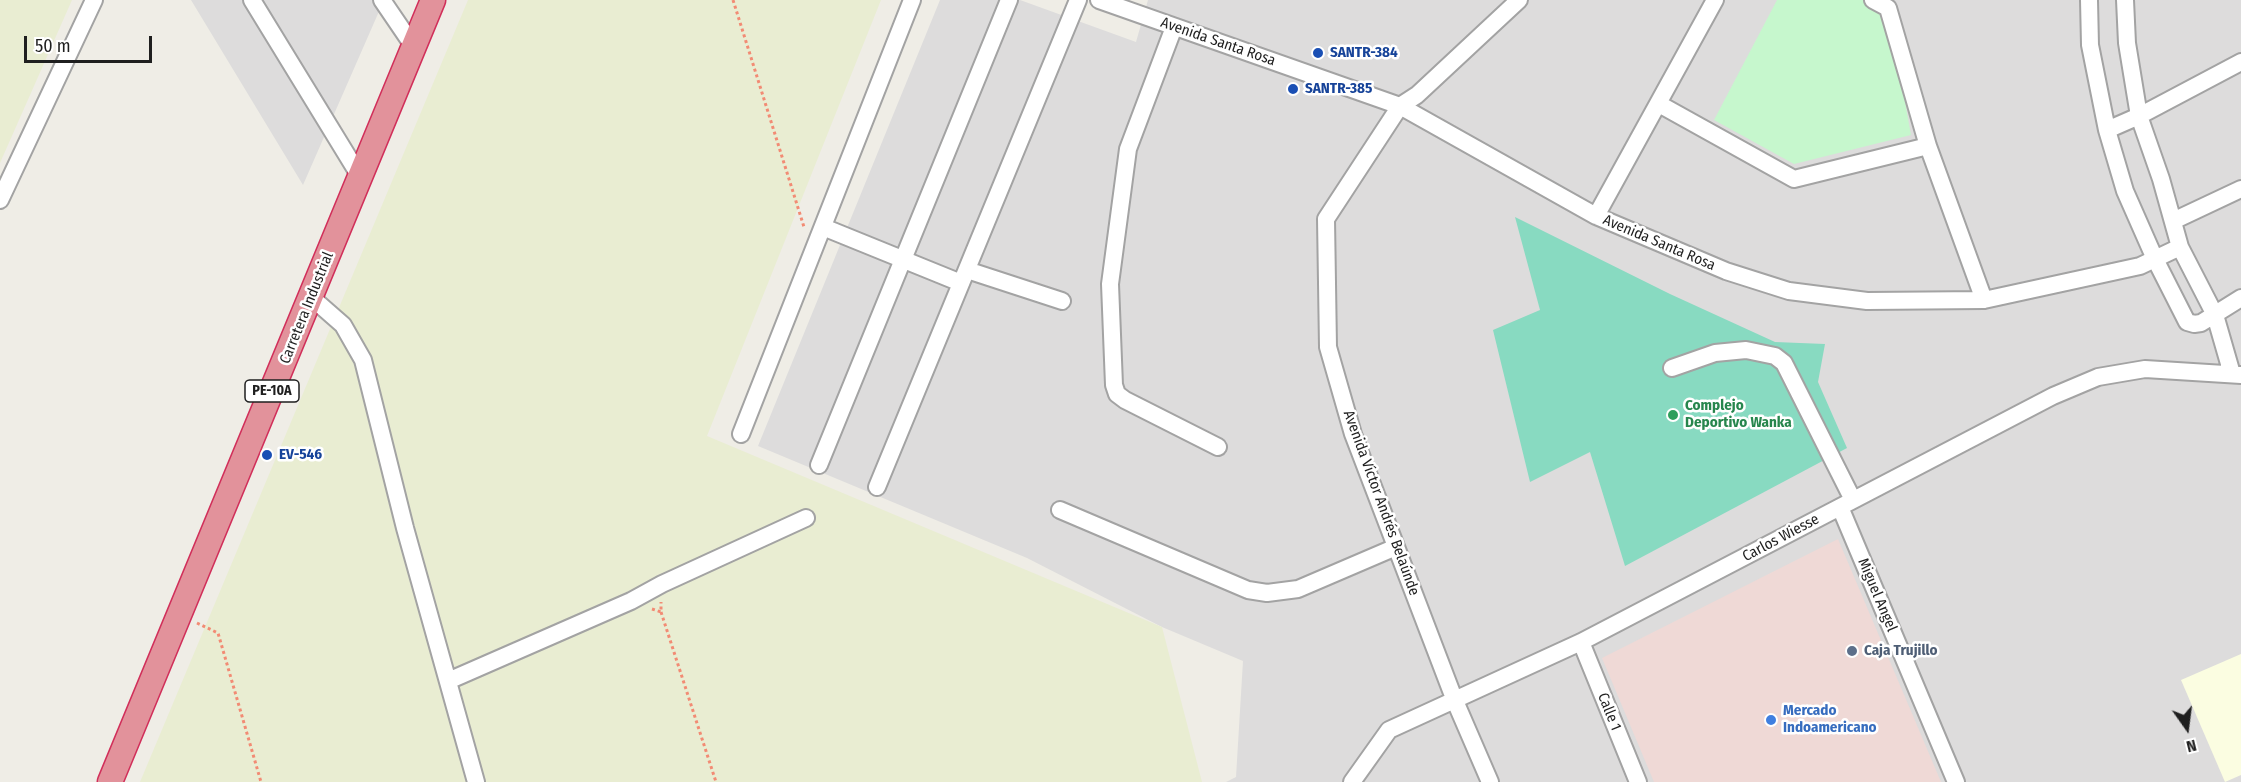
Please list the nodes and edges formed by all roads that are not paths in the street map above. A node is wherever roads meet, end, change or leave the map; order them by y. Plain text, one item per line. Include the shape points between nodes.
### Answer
1 (94, 0) edge
2 (252, 0) edge
3 (382, 0) edge
4 (434, 0) edge
5 (912, 0) edge
6 (1009, 0) edge
7 (1078, 0) edge
8 (1099, 0) edge
9 (1519, 0) edge
10 (1715, 0) edge
11 (1873, 0) edge
12 (2089, 0) edge
13 (2125, 0) edge
14 (1174, 27) junction
15 (414, 46) junction
16 (2241, 62) edge
17 (1659, 104) junction
18 (1400, 106) junction
19 (2139, 116) junction
20 (2107, 130) junction
21 (1928, 146) junction
22 (361, 178) junction
23 (2241, 189) edge
24 (0, 200) edge
25 (1596, 216) junction
26 (2173, 221) junction
27 (823, 227) junction
28 (2180, 247) junction
29 (903, 259) junction
30 (2155, 259) junction
31 (964, 276) junction
32 (311, 297) junction
33 (2241, 298) edge
34 (1984, 300) junction
35 (1062, 301) dead end
36 (2215, 315) junction
37 (1672, 368) dead end
38 (2236, 374) edge
39 (741, 434) dead end
40 (1218, 447) dead end
41 (819, 465) dead end
42 (877, 487) dead end
43 (1846, 504) junction
44 (1060, 510) dead end
45 (806, 518) dead end
46 (1396, 546) junction
47 (1581, 642) junction
48 (448, 681) junction
49 (1455, 701) junction
50 (110, 782) edge
51 (476, 782) edge
52 (1352, 782) edge
53 (1490, 782) edge
54 (1638, 782) edge
55 (1956, 782) edge

1 - 24 street
2 - 22 street
3 - 15 street
4 - 15 highway, Carretera Industrial / PE-10A
5 - 27 street
6 - 29 street
7 - 31 street
8 - 14 street, Avenida Santa Rosa
9 - 18 street via 1418,95
10 - 17 street
11 - 21 street via 1888,8
12 - 20 street via 2090,45
13 - 19 street via 2127,43
14 - 18 street, Avenida Santa Rosa
14 - 40 street via 1128,149 1110,284 1114,385 1125,400
15 - 22 highway, Carretera Industrial / PE-10A
16 - 19 street
17 - 21 street via 1794,179
17 - 25 street
18 - 25 street, Avenida Santa Rosa
18 - 46 street, Avenida Víctor Andrés Belaúnde via 1326,219 1328,346 1353,434
19 - 20 street
19 - 26 street
20 - 30 street via 2125,190
21 - 34 street
22 - 32 highway, Carretera Industrial / PE-10A
23 - 26 street
25 - 34 street, Avenida Santa Rosa via 1726,271 1788,291 1867,301
26 - 28 street
27 - 29 street
27 - 39 street
28 - 30 street, Avenida Santa Rosa
28 - 36 street
29 - 31 street
29 - 41 street
30 - 34 street, Avenida Santa Rosa via 2140,266
30 - 36 street via 2187,322 2201,323
31 - 35 street
31 - 42 street
32 - 48 street via 343,325 363,360
32 - 50 highway, Carretera Industrial / PE-10A
33 - 36 street
36 - 38 street
37 - 43 street, Miguel Angel via 1715,353 1746,350 1775,356 1784,363
38 - 43 street, Carlos Wiesse via 2145,369 2098,377 2053,396
43 - 47 street, Carlos Wiesse
43 - 55 street, Miguel Angel
44 - 46 street via 1248,590 1267,593 1298,589
45 - 48 street
46 - 49 street, Avenida Víctor Andrés Belaúnde
47 - 49 street, Carlos Wiesse
47 - 54 street, Calle 1
48 - 51 street
49 - 52 street, Carlos Wiesse via 1389,730
49 - 53 street, Avenida Víctor Andrés Belaúnde

